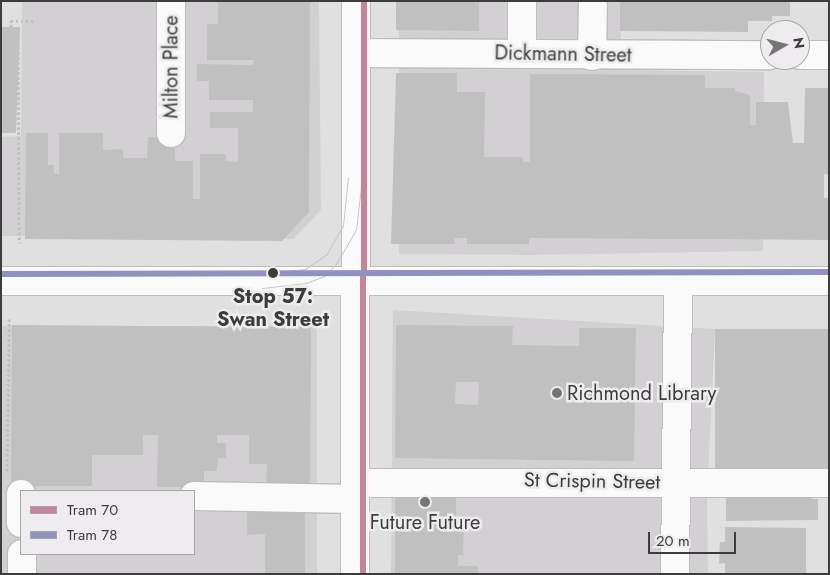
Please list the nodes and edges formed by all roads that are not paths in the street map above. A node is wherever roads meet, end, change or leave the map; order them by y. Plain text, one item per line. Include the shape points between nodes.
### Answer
1 (171, 1) edge
2 (356, 1) edge
3 (522, 1) edge
4 (593, 1) edge
5 (356, 53) junction
6 (522, 54) junction
7 (760, 55) edge
8 (810, 55) edge
9 (829, 55) edge
10 (592, 56) junction
11 (171, 133) dead end
12 (678, 280) junction
13 (829, 280) edge
14 (1, 281) edge
15 (354, 281) junction
16 (676, 482) junction
17 (829, 483) edge
18 (355, 491) junction
19 (195, 496) edge
20 (22, 555) edge
21 (22, 574) edge
22 (355, 574) edge
23 (675, 574) edge

1 - 11 main road, Milton Place
2 - 5 main road
3 - 6 main road
4 - 10 main road
5 - 6 main road, Dickmann Street
5 - 15 main road
6 - 10 main road, Dickmann Street
7 - 10 main road, Dickmann Street
8 - 9 main road
12 - 13 main road
12 - 15 main road
12 - 16 main road
14 - 15 main road
15 - 18 main road
16 - 17 main road, St Crispin Street
16 - 18 main road, St Crispin Street
16 - 23 main road
18 - 19 main road, St Crispin Street
18 - 22 main road
20 - 21 main road

